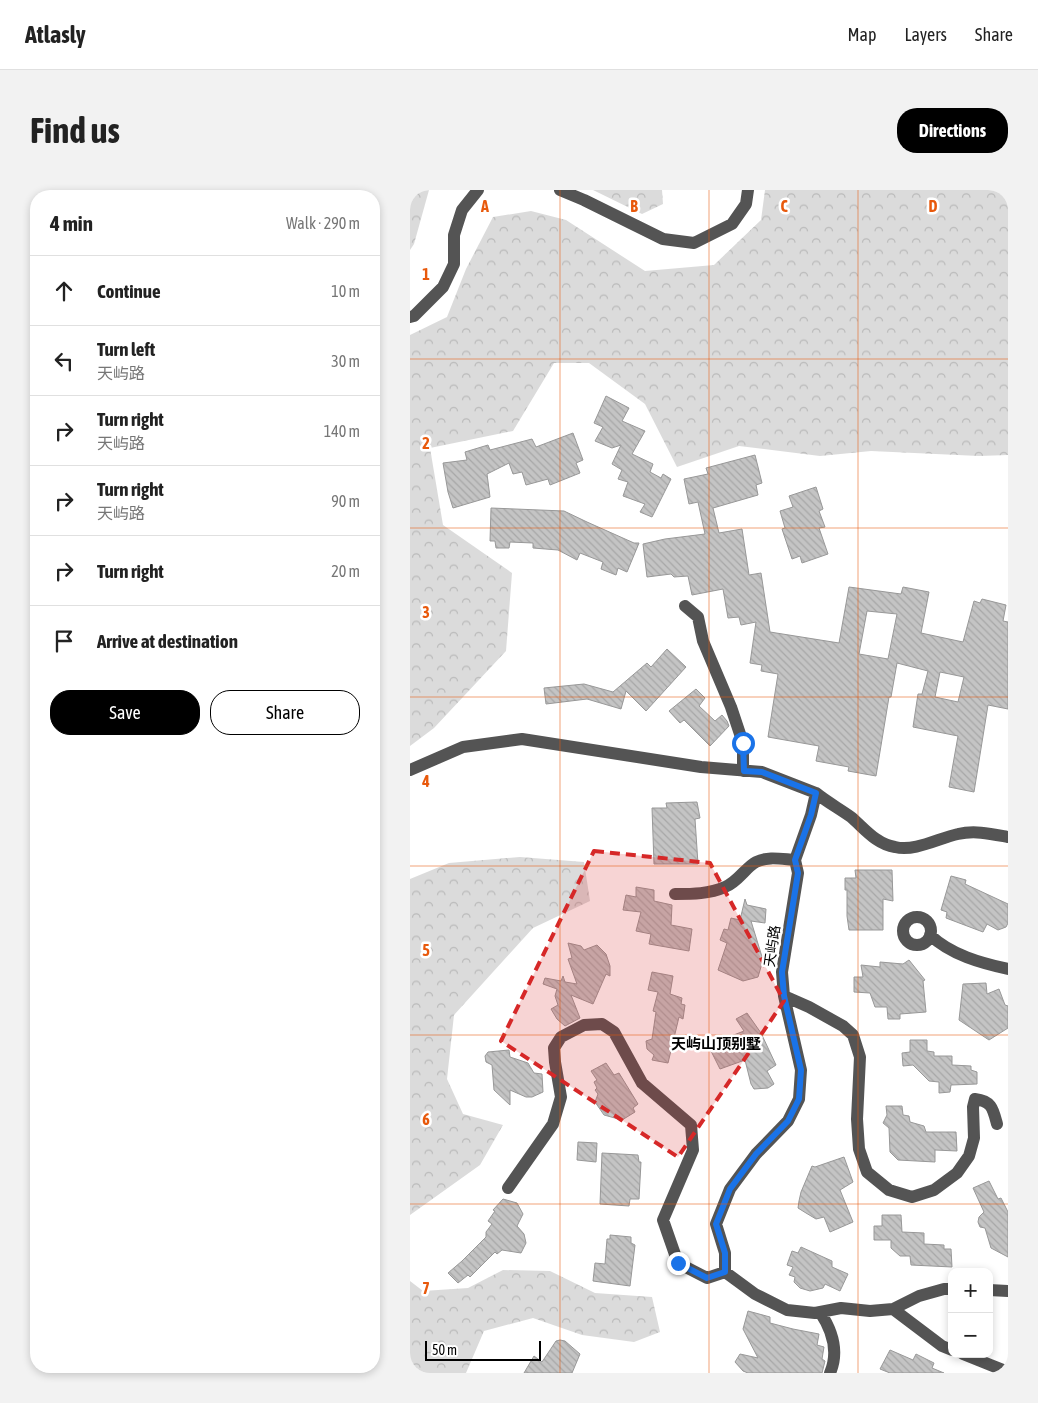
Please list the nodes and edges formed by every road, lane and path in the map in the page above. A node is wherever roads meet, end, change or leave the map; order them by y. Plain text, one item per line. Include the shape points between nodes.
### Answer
1 (478, 190) edge
2 (560, 190) edge
3 (748, 190) edge
4 (410, 317) edge
5 (685, 606) dead end
6 (410, 770) edge
7 (744, 771) junction
8 (816, 793) junction
9 (1008, 837) edge
10 (795, 860) junction
11 (675, 894) dead end
12 (930, 936) dead end
13 (1008, 969) edge
14 (784, 996) junction
15 (997, 1124) dead end
16 (508, 1188) dead end
17 (725, 1272) junction
18 (948, 1289) edge
19 (993, 1290) edge
20 (1008, 1291) edge
21 (893, 1309) junction
22 (820, 1312) junction
23 (948, 1348) edge
24 (973, 1358) edge
25 (1008, 1372) edge
26 (830, 1373) edge

1 - 4 street via 462,210 454,235 454,264 443,287
2 - 3 street via 663,239 694,243 732,224 746,204
5 - 7 street via 698,618 703,641 731,707 743,743
6 - 7 street via 463,747 522,739
7 - 8 street via 762,772
8 - 9 street via 877,840 896,848 917,847 960,833 983,832
8 - 10 street, 天屿路
10 - 11 street via 772,858 755,863 727,886 706,893
10 - 14 street, 天屿路 via 798,873 782,972
12 - 13 street via 960,954
14 - 15 street via 844,1026 853,1035 860,1057 859,1149 867,1172 889,1190 912,1197 934,1190 957,1173 969,1156 974,1138 975,1100 984,1100 992,1108
14 - 17 street, 天屿路 via 801,1070 799,1099 788,1121 756,1154 730,1189 716,1224 725,1253
16 - 17 street via 553,1124 561,1097 554,1048 561,1037 584,1025 602,1024 614,1032 642,1083 691,1125 693,1150 662,1220 678,1263 707,1278
17 - 22 street via 755,1294 786,1310
18 - 21 street via 919,1296
19 - 20 street
21 - 22 street via 842,1308
21 - 23 street
22 - 26 street via 828,1324 834,1346 834,1364
24 - 25 street

